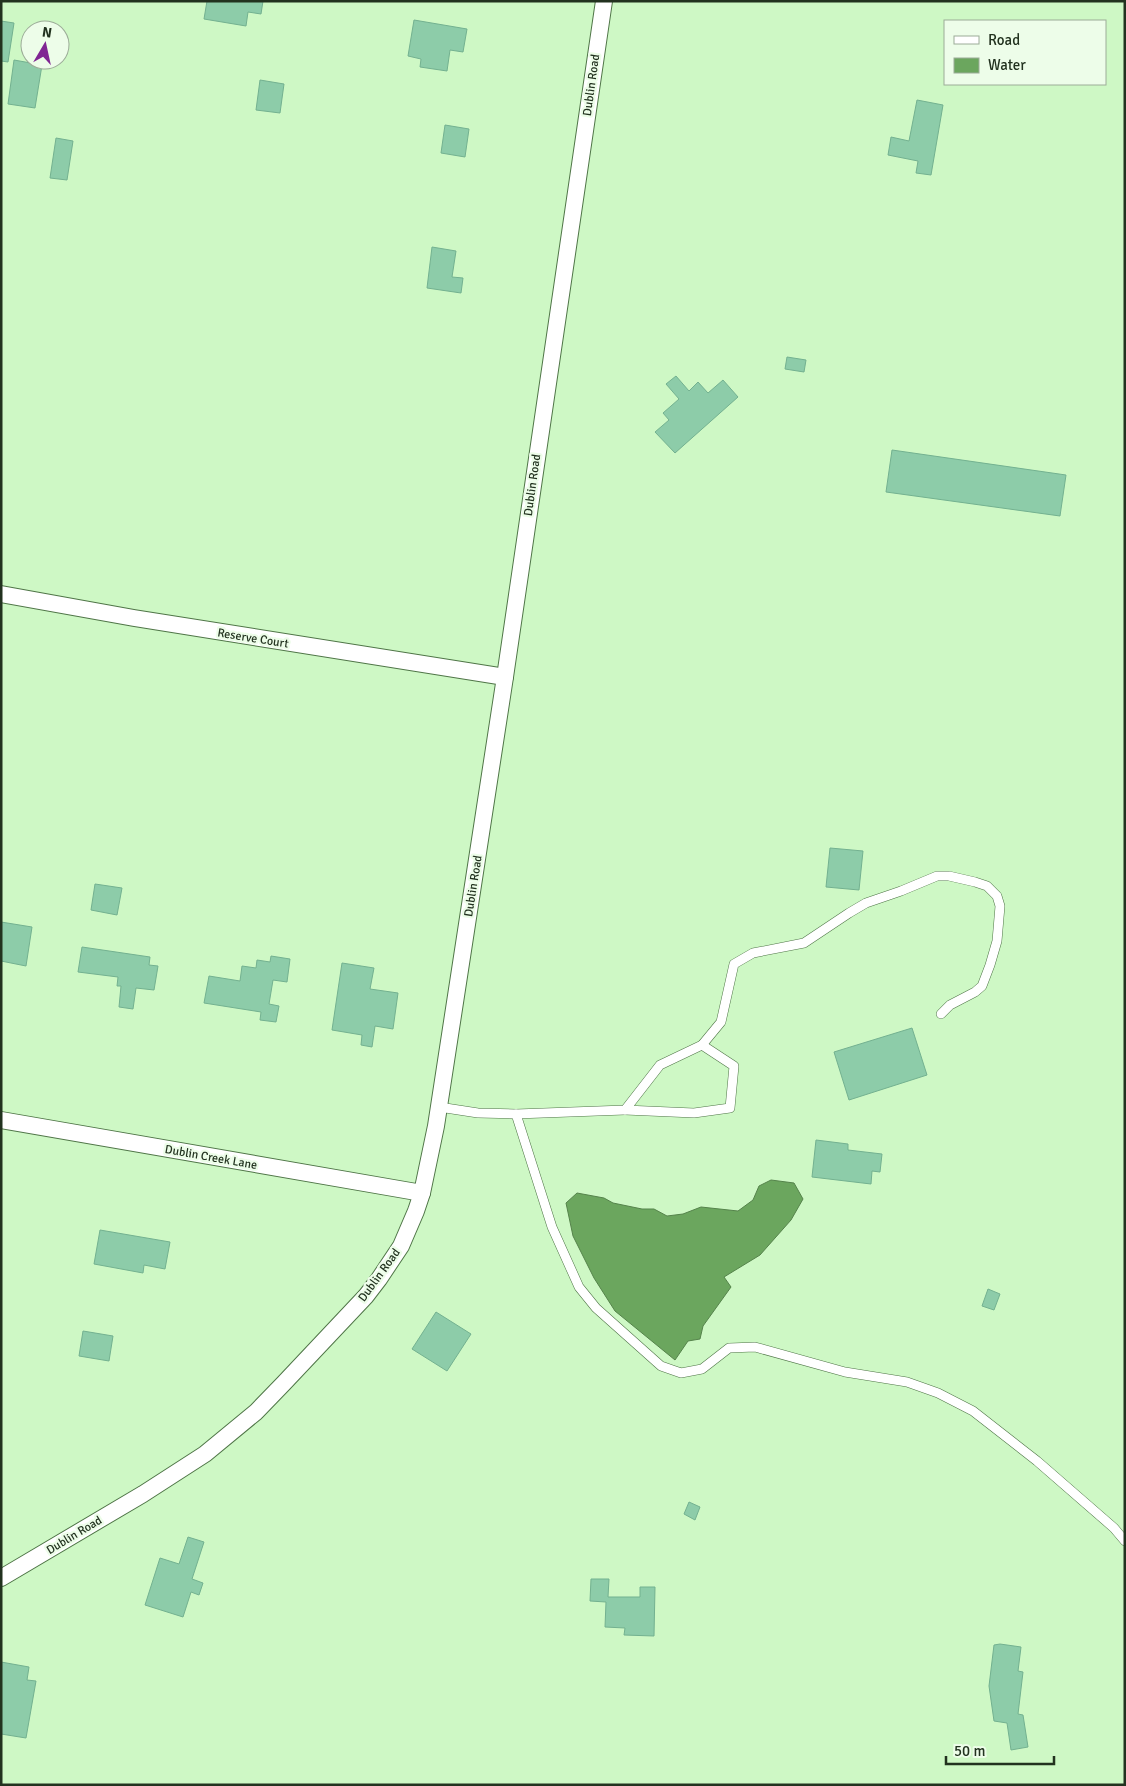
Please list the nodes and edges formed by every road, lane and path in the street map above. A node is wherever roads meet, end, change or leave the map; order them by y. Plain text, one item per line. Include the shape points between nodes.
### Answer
1 (604, 1) edge
2 (1, 594) edge
3 (505, 677) junction
4 (941, 1014) dead end
5 (702, 1045) junction
6 (439, 1107) junction
7 (625, 1110) junction
8 (516, 1114) junction
9 (1, 1120) edge
10 (422, 1192) junction
11 (1125, 1541) edge
12 (1, 1578) edge

1 - 3 street, Dublin Road
2 - 3 street, Reserve Court
3 - 6 street, Dublin Road
4 - 5 lane via 982,986 1000,922 997,896 987,886 949,876 937,876 866,903 804,943 753,953 734,964 721,1022
5 - 7 lane via 660,1064
5 - 7 lane via 734,1066 730,1108 694,1113
6 - 8 lane
6 - 10 street, Dublin Road
7 - 8 lane
8 - 11 lane via 552,1227 579,1287 596,1308 661,1366 681,1373 702,1369 729,1348 755,1347 844,1372 907,1382 938,1393 973,1411 1037,1460
9 - 10 street, Dublin Creek Lane
10 - 12 street, Dublin Road via 400,1246 380,1279 256,1412 176,1473

